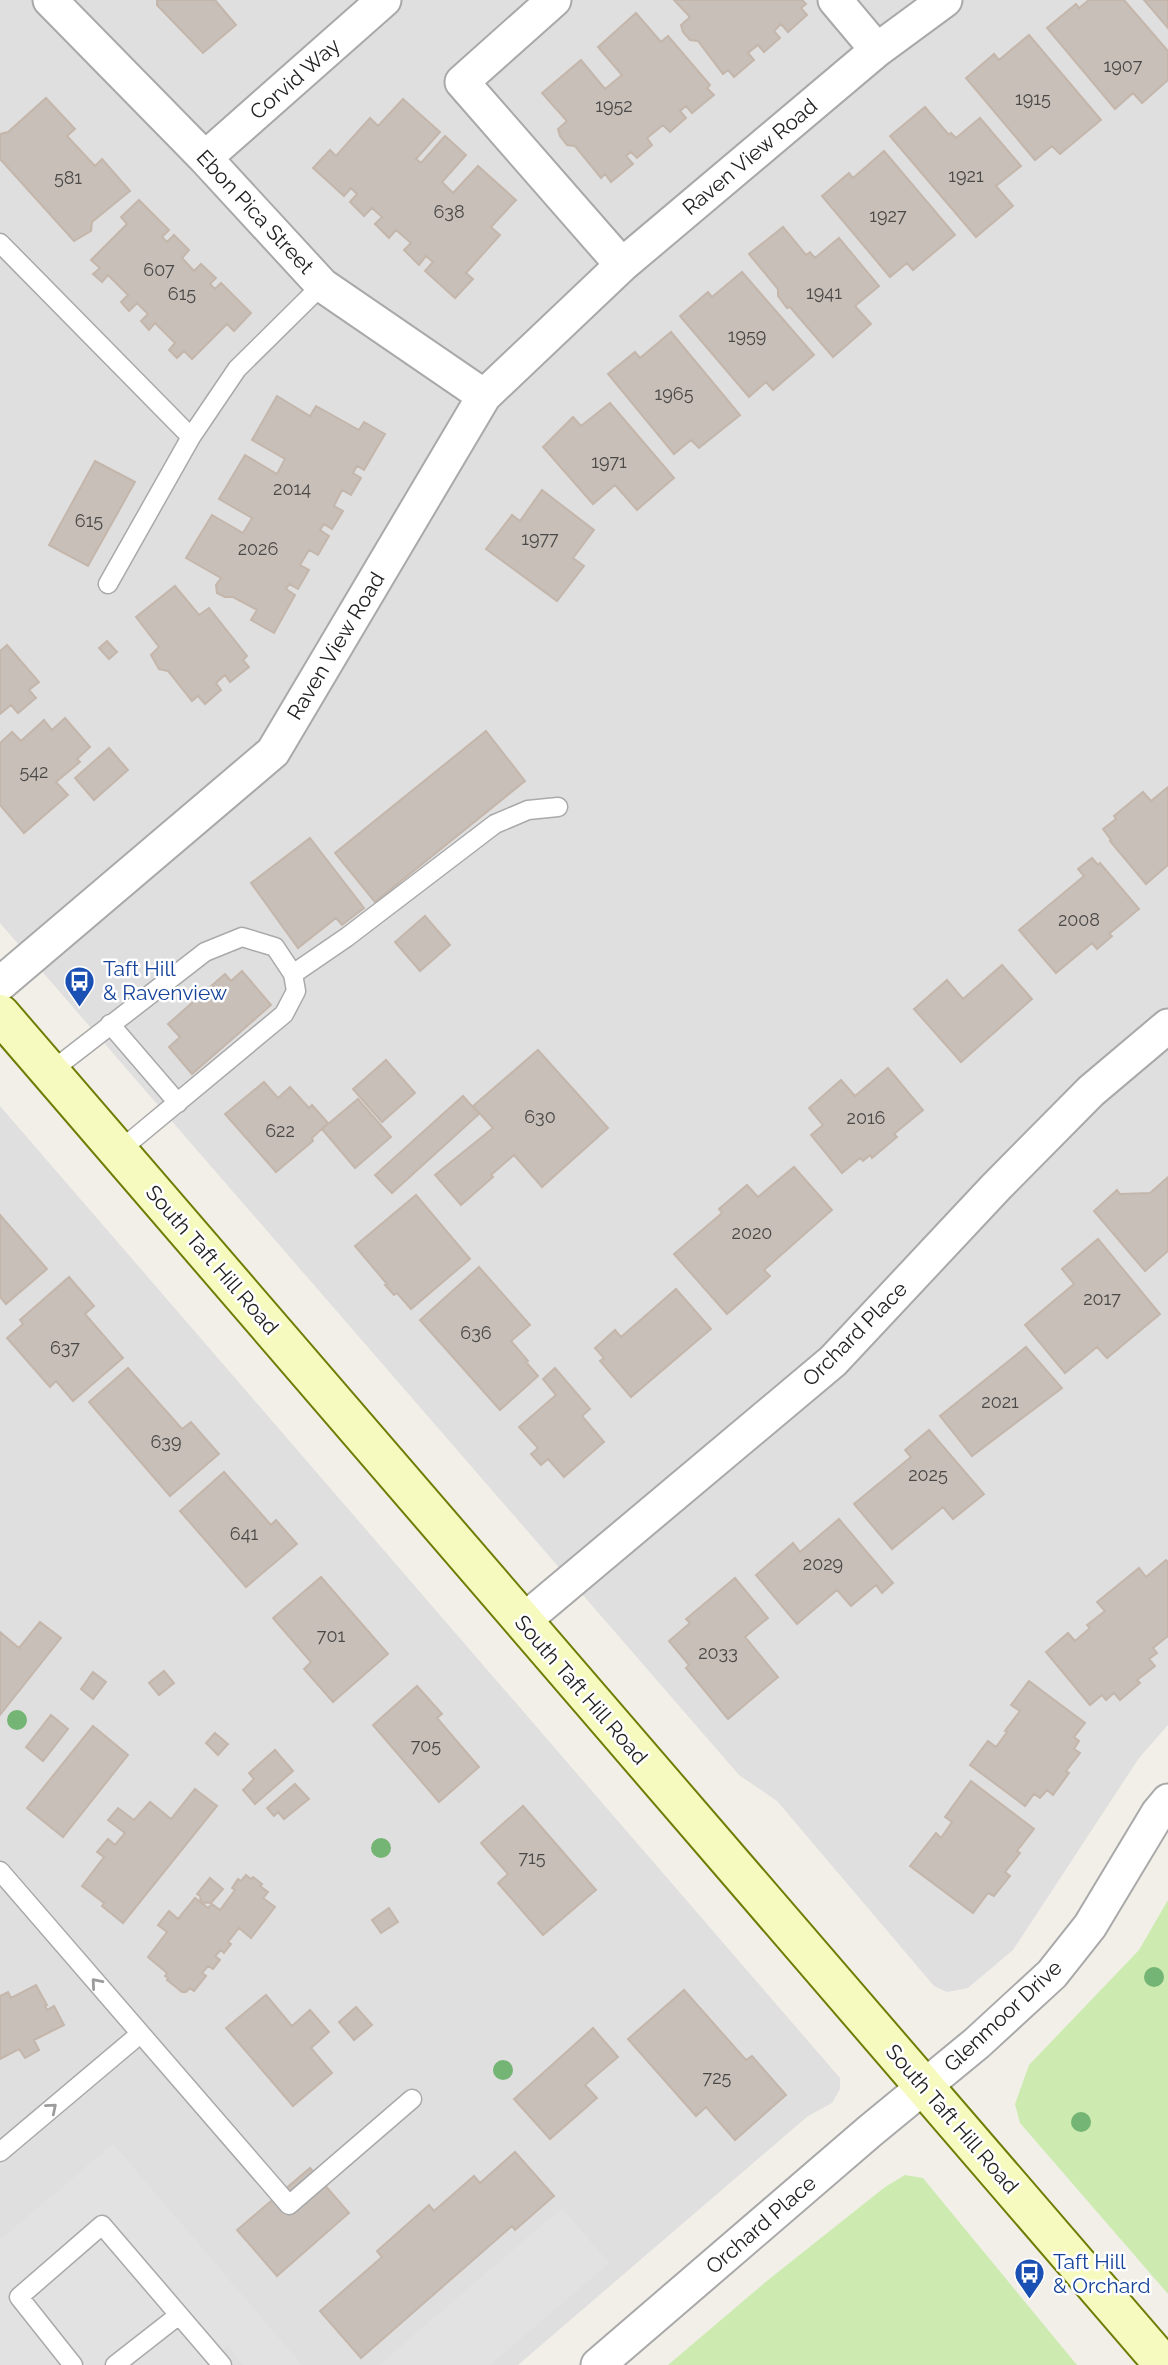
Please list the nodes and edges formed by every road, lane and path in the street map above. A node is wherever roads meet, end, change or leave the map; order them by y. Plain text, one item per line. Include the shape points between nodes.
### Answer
1 (50, 0) edge
2 (384, 0) edge
3 (554, 0) edge
4 (835, 0) edge
5 (945, 0) edge
6 (877, 50) junction
7 (205, 158) junction
8 (0, 243) edge
9 (622, 265) junction
10 (322, 285) junction
11 (484, 396) junction
12 (191, 437) junction
13 (108, 584) dead end
14 (558, 807) dead end
15 (293, 974) junction
16 (0, 985) edge
17 (0, 1014) edge
18 (110, 1024) junction
19 (1168, 1026) edge
20 (50, 1072) junction
21 (178, 1102) junction
22 (119, 1151) junction
23 (522, 1622) junction
24 (1168, 1801) edge
25 (0, 1871) edge
26 (140, 2034) junction
27 (925, 2087) junction
28 (412, 2099) dead end
29 (0, 2152) edge
30 (178, 2315) junction
31 (73, 2365) edge
32 (115, 2365) edge
33 (222, 2365) edge
34 (598, 2365) edge
35 (1164, 2365) edge

1 - 7 street, Ebon Pica Street
2 - 7 street, Corvid Way
3 - 9 street via 462,82
4 - 6 street
5 - 6 street, Raven View Road
6 - 9 street, Raven View Road
7 - 10 street, Ebon Pica Street
8 - 12 lane
9 - 11 street, Raven View Road
10 - 11 street, Ebon Pica Street
10 - 12 lane via 237,369
11 - 16 street, Raven View Road via 273,752
12 - 13 lane
14 - 15 lane via 528,810 495,824
15 - 18 lane via 275,947 242,937 205,952
15 - 21 lane via 296,991 284,1014
17 - 20 main road, South Taft Hill Road
18 - 20 lane
18 - 21 lane
19 - 23 street, Orchard Place via 1091,1091 833,1361
20 - 22 main road, South Taft Hill Road
21 - 22 lane
22 - 23 main road, South Taft Hill Road
23 - 27 main road, South Taft Hill Road
24 - 27 street, Glenmoor Drive via 1090,1926 1052,1974
26 -> 25 lane
26 - 28 lane via 289,2205
29 -> 26 lane
27 - 34 street, Orchard Place
27 - 35 main road, South Taft Hill Road
30 - 31 lane via 102,2225 19,2297
30 - 32 lane
30 - 33 lane

